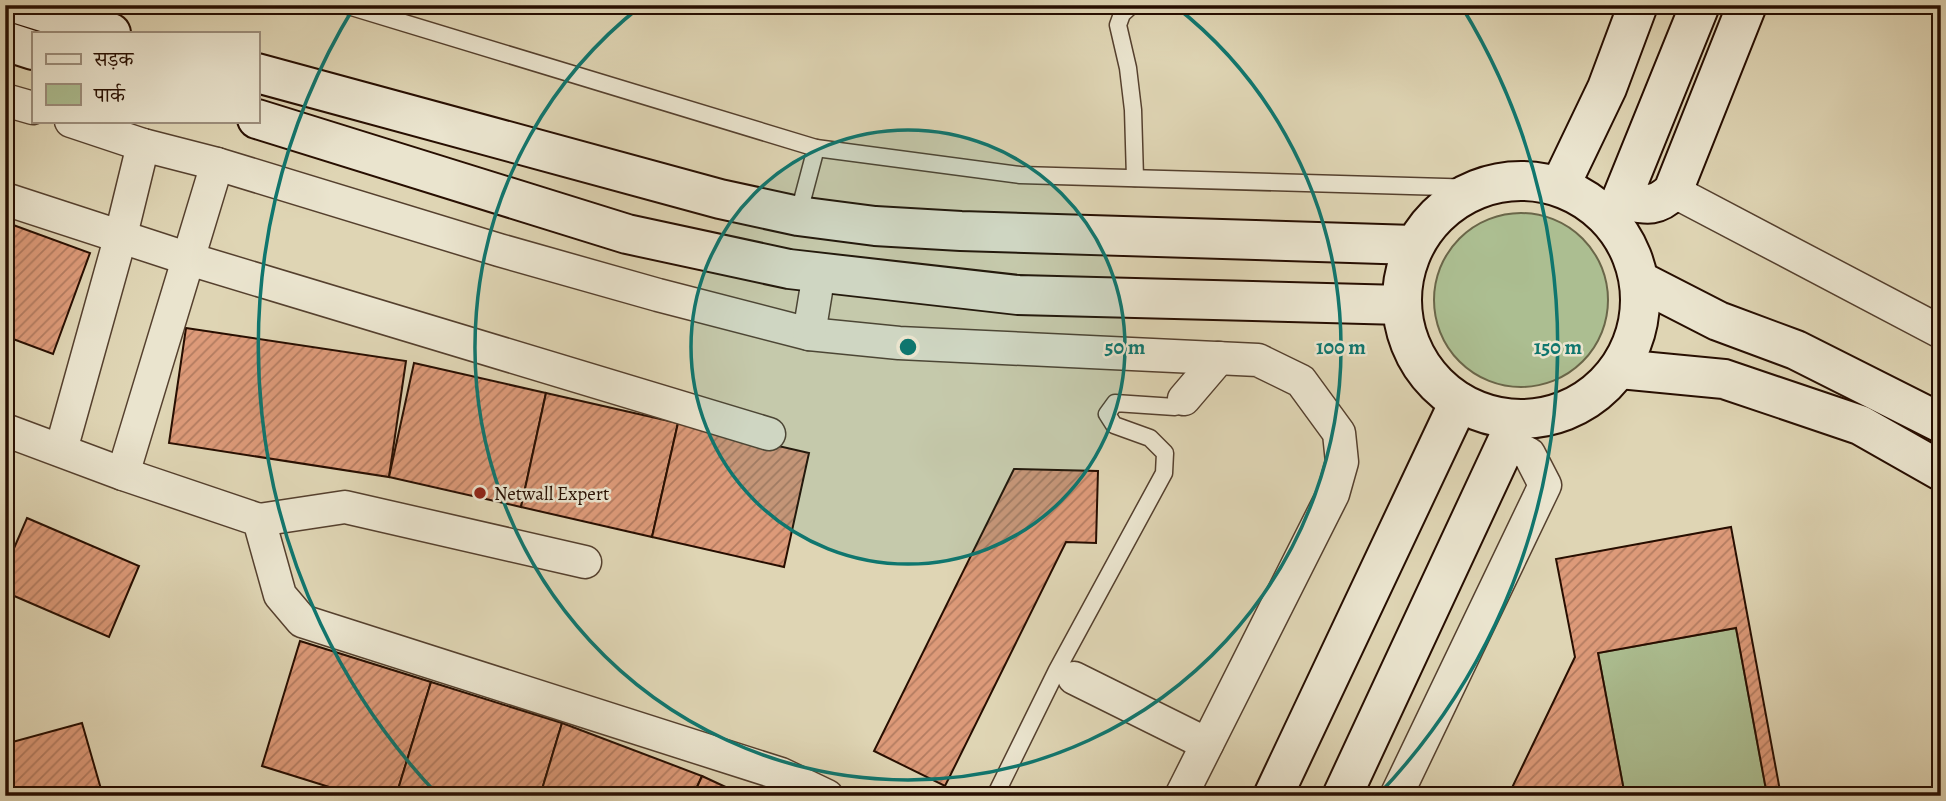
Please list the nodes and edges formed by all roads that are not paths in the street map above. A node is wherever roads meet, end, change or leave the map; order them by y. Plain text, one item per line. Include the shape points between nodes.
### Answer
1 (21, 5) edge
2 (345, 5) edge
3 (1132, 5) edge
4 (1638, 5) edge
5 (1700, 5) edge
6 (1747, 5) edge
7 (108, 32) edge
8 (5, 41) edge
9 (32, 50) edge
10 (259, 74) edge
11 (5, 100) edge
12 (32, 108) edge
13 (259, 120) edge
14 (74, 122) edge
15 (143, 145) junction
16 (813, 161) junction
17 (216, 164) junction
18 (1135, 178) junction
19 (1560, 186) junction
20 (1480, 188) junction
21 (1673, 191) junction
22 (5, 200) edge
23 (1616, 210) junction
24 (799, 216) junction
25 (121, 235) junction
26 (1414, 246) junction
27 (189, 259) junction
28 (819, 273) junction
29 (1640, 281) junction
30 (1402, 305) junction
31 (1941, 332) edge
32 (809, 334) junction
33 (1219, 358) junction
34 (1620, 369) junction
35 (1184, 399) joint
36 (1458, 402) junction
37 (1941, 424) edge
38 (5, 430) edge
39 (1512, 431) junction
40 (769, 434) dead end
41 (61, 450) junction
42 (1941, 471) edge
43 (123, 474) junction
44 (259, 520) junction
45 (585, 562) dead end
46 (1065, 674) junction
47 (1207, 744) junction
48 (827, 796) edge
49 (995, 796) edge
50 (1181, 796) edge
51 (1272, 796) edge
52 (1342, 796) edge
53 (1396, 796) edge

1 - 7 street
2 - 16 lane
3 - 18 lane via 1118,25 1133,110
4 - 19 street via 1607,88
5 - 23 street
6 - 21 street
8 - 9 street
10 - 24 street via 720,200
11 - 12 street
13 - 28 street via 627,234
14 - 15 street
15 - 17 street
15 - 25 street
16 - 18 lane
16 - 24 lane
17 - 27 street
17 - 32 street via 539,261
18 - 20 lane
19 - 20 street via 1527,180
19 - 23 street
20 - 26 street via 1434,217
21 - 23 street via 1662,202
21 - 31 street
22 - 25 street
23 - 29 street
24 - 26 street via 961,231
25 - 27 street
25 - 41 street
26 - 30 street via 1404,274
27 - 40 street
27 - 43 street
28 - 30 street via 1018,295
28 - 32 street
29 - 34 street via 1639,327
29 - 37 street via 1718,321 1796,350
30 - 36 street via 1406,334 1418,360
32 - 33 street
33 - 35 street
33 - 47 street via 1258,360 1301,381 1339,433 1342,462 1334,494
34 - 39 street via 1592,397
34 - 42 street via 1724,379 1860,425
35 - 46 lane via 1175,407 1115,403 1107,414 1114,425 1150,439 1165,453 1164,472
36 - 39 street
36 - 51 street
38 - 41 street
39 - 52 street
39 - 53 street via 1545,485
41 - 43 street
43 - 44 street
44 - 45 street via 345,507
44 - 48 street via 280,595 302,621 781,774
46 - 47 street
46 - 49 lane
47 - 50 street

